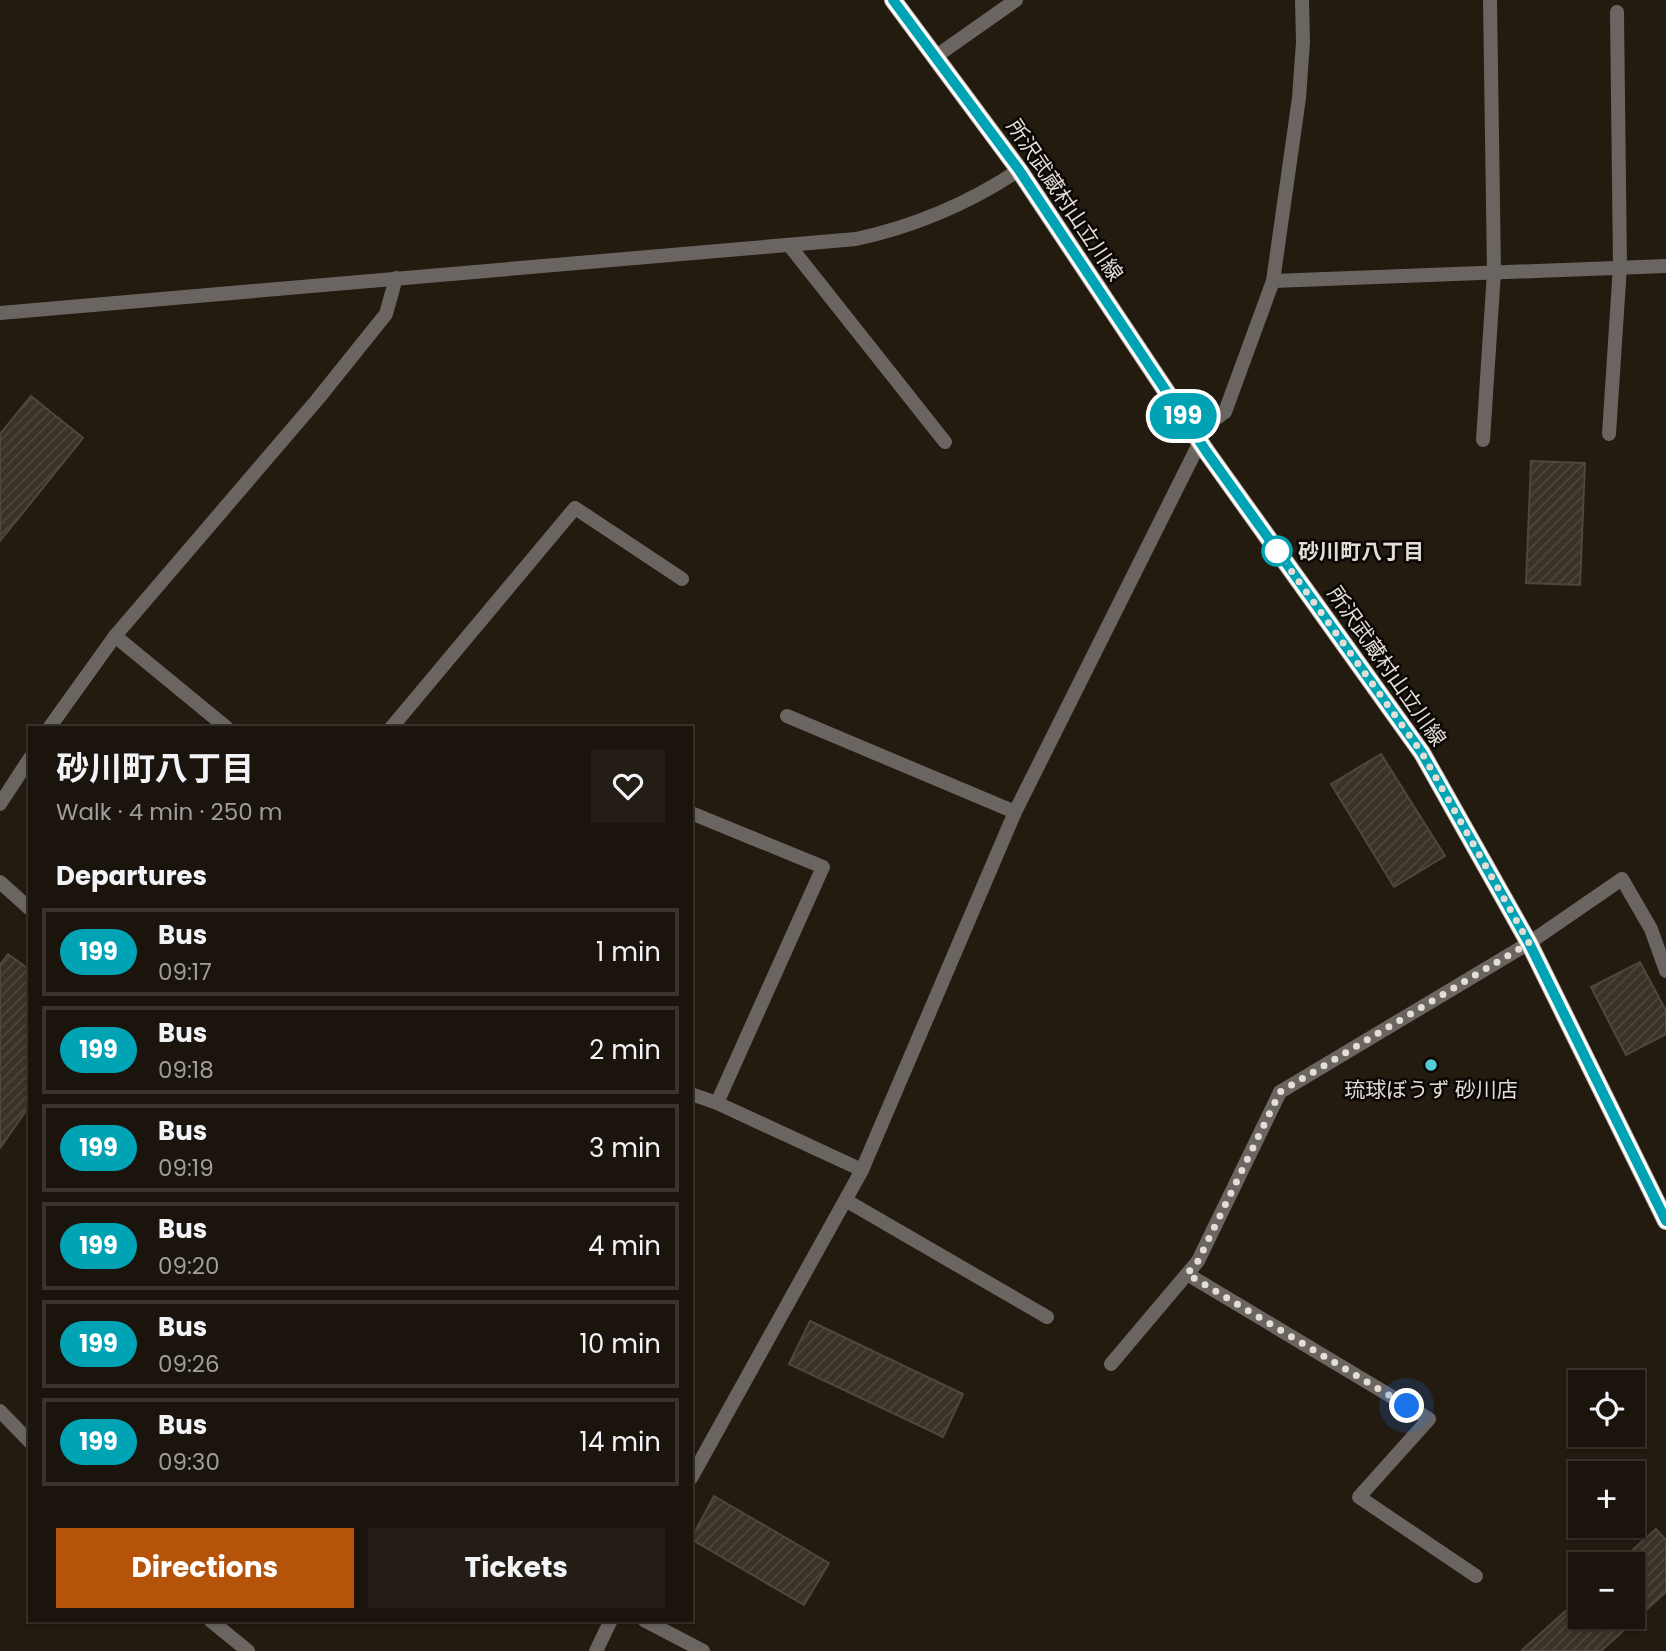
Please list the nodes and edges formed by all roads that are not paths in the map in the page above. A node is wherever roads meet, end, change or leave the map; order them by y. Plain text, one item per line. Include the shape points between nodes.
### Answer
1 (893, 0) edge
2 (1016, 0) edge
3 (1302, 0) edge
4 (1490, 0) edge
5 (1617, 12) dead end
6 (936, 57) junction
7 (1019, 170) junction
8 (789, 245) junction
9 (1620, 266) junction
10 (1666, 266) edge
11 (1493, 272) junction
12 (396, 278) junction
13 (1273, 281) junction
14 (0, 313) edge
15 (1609, 433) dead end
16 (1197, 438) junction
17 (1483, 440) dead end
18 (945, 442) dead end
19 (682, 579) dead end
20 (115, 636) junction
21 (787, 716) dead end
22 (50, 726) edge
23 (225, 726) edge
24 (393, 726) edge
25 (28, 761) edge
26 (0, 804) edge
27 (1015, 812) junction
28 (693, 814) edge
29 (0, 882) edge
30 (28, 907) edge
31 (1529, 943) junction
32 (1666, 971) edge
33 (693, 1095) edge
34 (717, 1103) junction
35 (862, 1170) junction
36 (847, 1201) junction
37 (1666, 1221) edge
38 (1187, 1274) junction
39 (1047, 1317) dead end
40 (1111, 1364) dead end
41 (0, 1411) edge
42 (28, 1440) edge
43 (693, 1474) edge
44 (1476, 1576) dead end
45 (212, 1622) edge
46 (610, 1622) edge
47 (648, 1622) edge
48 (248, 1651) edge
49 (596, 1651) edge
50 (703, 1651) edge

1 - 6 main road, 所沢武蔵村山立川線
2 - 6 street
3 - 13 street via 1299,98
4 - 11 street
5 - 9 street
6 - 7 main road, 所沢武蔵村山立川線
7 - 8 street via 931,219 856,239
7 - 16 main road, 所沢武蔵村山立川線
8 - 12 street
8 - 18 street
9 - 10 street
9 - 11 street
9 - 15 street
11 - 13 street
11 - 17 street
12 - 14 street
12 - 20 street via 386,314
13 - 16 street via 1225,412
16 - 27 street
16 - 31 main road, 所沢武蔵村山立川線 via 1422,753
19 - 24 street via 575,508
20 - 22 street
20 - 23 street
21 - 27 street
25 - 26 street
27 - 35 street
28 - 34 street via 823,867
29 - 30 street
31 - 32 street via 1622,879 1651,929
31 - 37 main road, 所沢武蔵村山立川線
31 - 38 street via 1280,1092 1198,1261
33 - 34 street
34 - 35 street
35 - 36 street
36 - 39 street
36 - 43 street
38 - 40 street
38 - 44 street via 1429,1419 1359,1497
41 - 42 street
45 - 48 street
46 - 49 street
47 - 50 street

